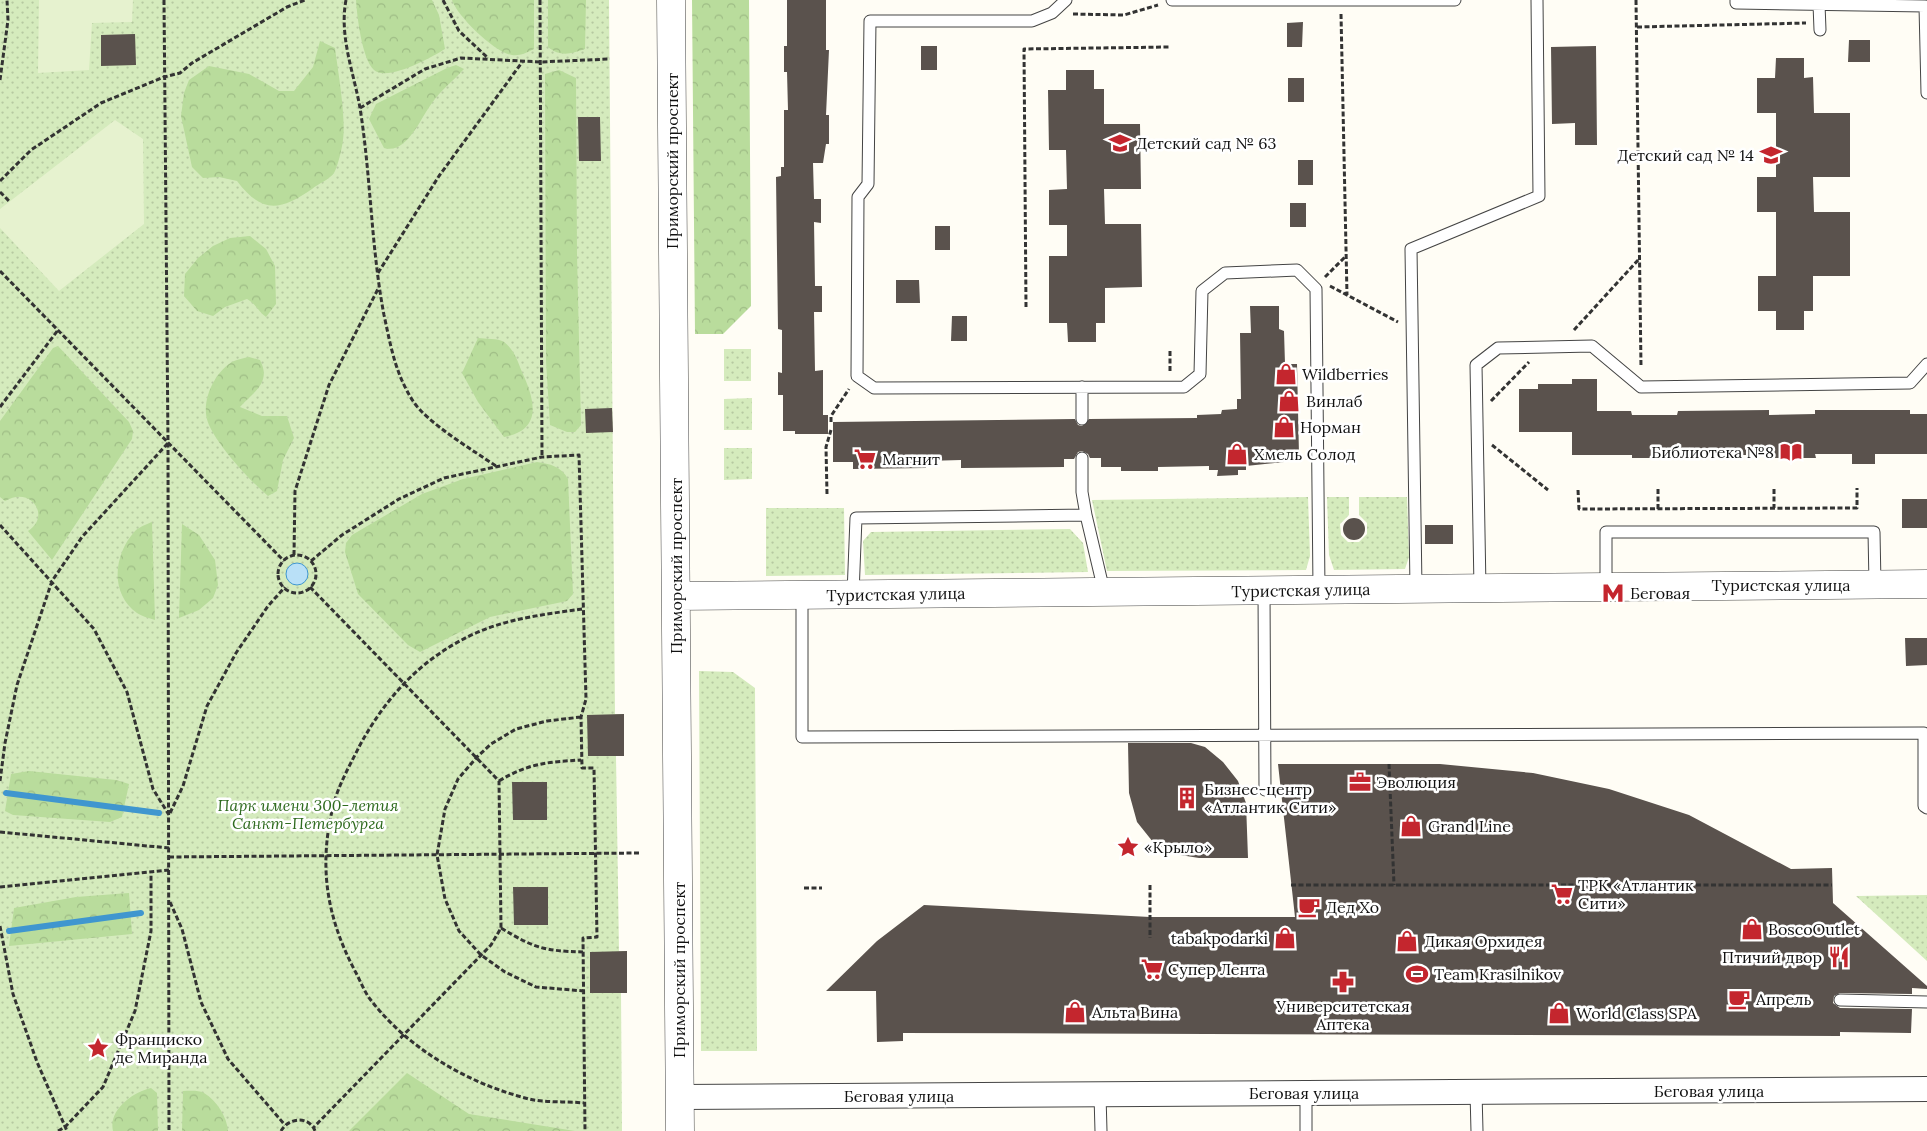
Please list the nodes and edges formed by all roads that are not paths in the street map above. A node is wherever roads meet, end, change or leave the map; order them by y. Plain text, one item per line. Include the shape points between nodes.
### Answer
1 (671, 0) edge
2 (1066, 0) edge
3 (1172, 0) edge
4 (1340, 0) edge
5 (1455, 0) edge
6 (1537, 0) edge
7 (1736, 0) edge
8 (1819, 4) junction
9 (1820, 26) road end
10 (1927, 93) edge
11 (1927, 364) edge
12 (1082, 387) junction
13 (1082, 419) dead end
14 (1082, 458) dead end
15 (1086, 515) junction
16 (1875, 584) junction
17 (1927, 584) edge
18 (1606, 586) junction
19 (1416, 588) junction
20 (1480, 588) junction
21 (1319, 589) junction
22 (1264, 590) junction
23 (1104, 592) junction
24 (802, 594) junction
25 (853, 594) junction
26 (676, 596) junction
27 (1264, 736) junction
28 (1265, 790) dead end
29 (1927, 808) edge
30 (1840, 1000) dead end
31 (1927, 1002) edge
32 (1927, 1089) edge
33 (1476, 1092) junction
34 (1306, 1093) junction
35 (1100, 1094) junction
36 (680, 1097) junction
37 (680, 1131) edge
38 (1101, 1131) edge
39 (1306, 1131) edge
40 (1477, 1131) edge

1 - 26 street, Приморский проспект
2 - 12 lane via 1052,13 1032,21 870,21 868,184 858,197 857,376 874,388
3 - 4 lane
4 - 5 lane
6 - 19 lane via 1539,196 1411,249
7 - 8 lane via 1736,4
8 - 9 lane
8 - 10 lane via 1925,6
11 - 20 lane via 1910,383 1641,387 1592,346 1498,348 1476,364
12 - 13 lane
12 - 21 lane via 1184,387 1200,374 1202,291 1225,273 1297,270 1316,289
14 - 15 lane
15 - 23 lane
15 - 25 lane via 856,518
16 - 17 street, Туристская улица
16 - 18 street, Туристская улица
16 - 18 lane via 1874,532 1606,532
18 - 20 street, Туристская улица
19 - 20 street, Туристская улица
19 - 21 street, Туристская улица
21 - 22 street, Туристская улица
22 - 23 street, Туристская улица
22 - 27 lane
23 - 25 street, Туристская улица
24 - 25 street, Туристская улица
24 - 26 street, Туристская улица
24 - 27 lane via 802,738
26 - 36 street, Приморский проспект
27 - 28 lane
27 - 29 lane via 1924,733 1924,806
30 - 31 lane
32 - 33 street, Беговая улица
33 - 34 street, Беговая улица
33 - 40 lane
34 - 35 street, Беговая улица
34 - 39 lane
35 - 36 street, Беговая улица
35 - 38 lane
36 - 37 street, Приморский проспект

